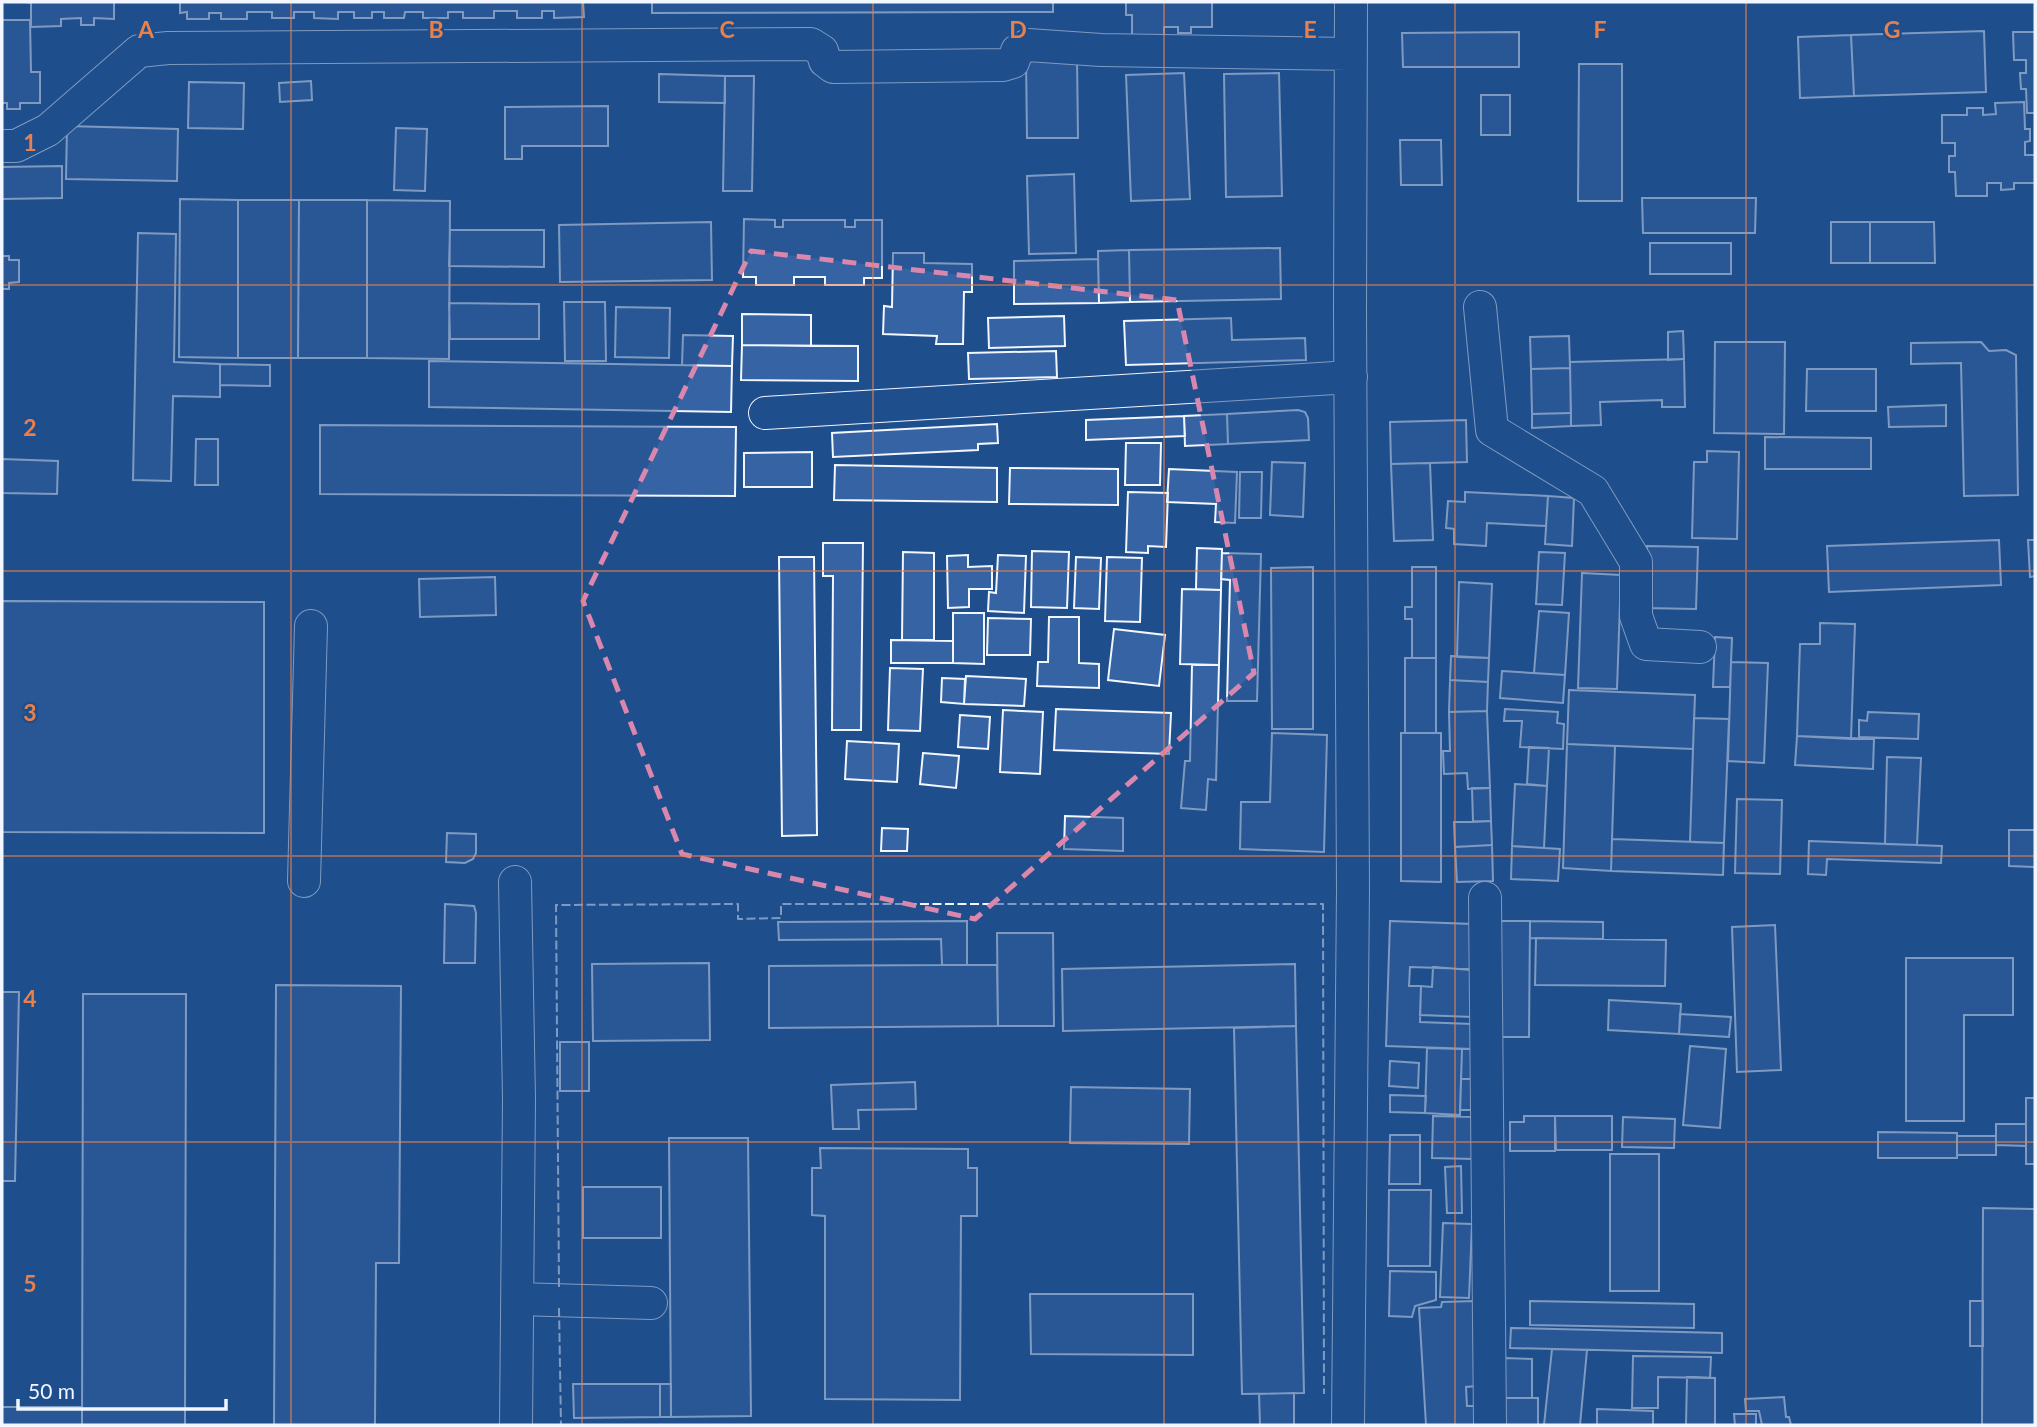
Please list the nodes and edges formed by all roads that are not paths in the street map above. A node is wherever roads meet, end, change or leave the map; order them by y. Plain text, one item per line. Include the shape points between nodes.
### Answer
1 (1351, 2) edge
2 (1350, 54) junction
3 (2, 146) edge
4 (1480, 307) dead end
5 (1351, 377) junction
6 (765, 413) dead end
7 (311, 626) dead end
8 (1700, 647) dead end
9 (304, 881) dead end
10 (514, 882) dead end
11 (1485, 898) dead end
12 (518, 1299) junction
13 (651, 1303) dead end
14 (516, 1425) edge
15 (1348, 1425) edge
16 (1490, 1425) edge

1 - 2 street
2 - 3 street via 1028,45 1017,51 1013,62 1003,65 833,67 811,44 168,48 139,51 48,130 16,146
2 - 5 street
4 - 8 street via 1492,430 1593,491 1636,562 1636,616 1646,644
5 - 6 street
5 - 15 street via 1353,904
7 - 9 street
10 - 12 street
11 - 16 street
12 - 13 street
12 - 14 street

